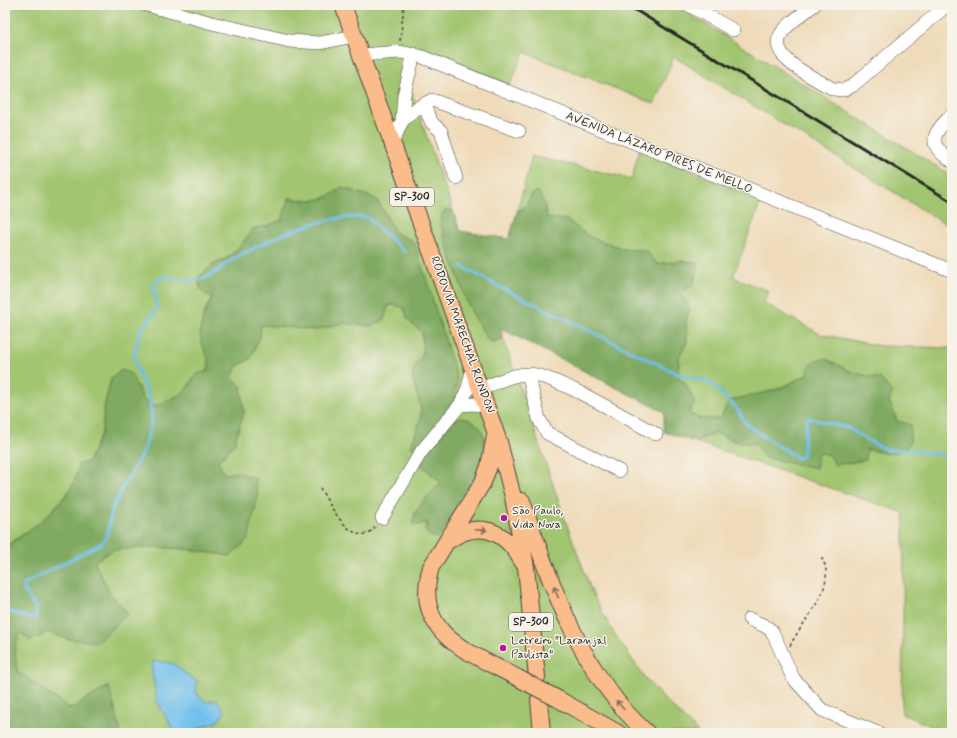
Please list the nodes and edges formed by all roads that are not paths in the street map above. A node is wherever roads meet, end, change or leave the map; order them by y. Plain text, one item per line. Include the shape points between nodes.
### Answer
1 (147, 5) edge
2 (343, 5) edge
3 (689, 5) edge
4 (814, 5) edge
5 (947, 5) edge
6 (733, 30) dead end
7 (354, 36) junction
8 (414, 54) junction
9 (361, 55) junction
10 (423, 104) junction
11 (952, 115) edge
12 (402, 121) junction
13 (519, 131) dead end
14 (392, 142) junction
15 (952, 161) edge
16 (456, 178) dead end
17 (952, 272) edge
18 (473, 365) junction
19 (528, 374) junction
20 (481, 389) junction
21 (460, 405) junction
22 (487, 407) junction
23 (656, 434) dead end
24 (497, 436) junction
25 (619, 471) dead end
26 (382, 518) road end
27 (446, 543) junction
28 (526, 567) junction
29 (749, 619) dead end
30 (537, 677) dead end
31 (539, 700) dead end
32 (542, 733) edge
33 (618, 733) edge
34 (647, 733) edge
35 (878, 733) edge

1 - 7 street via 289,41 320,43
2 - 7 main road, RODOVIA MARECHAL RONDON / SP-300
3 - 6 street
4 - 5 street via 782,32 779,41 780,51 785,59 834,89 840,90 852,86
7 - 9 main road, RODOVIA MARECHAL RONDON / SP-300
8 - 9 street, AVENIDA LÁZARO PIRES DE MELLO via 400,52
8 - 12 street via 404,95
8 - 17 street, AVENIDA LÁZARO PIRES DE MELLO
9 - 14 main road, RODOVIA MARECHAL RONDON / SP-300
10 - 12 street
10 - 13 street via 436,101
10 - 16 street via 432,123 441,131
11 - 15 street via 938,127 935,141 941,154
12 - 14 street
14 - 18 main road, RODOVIA MARECHAL RONDON / SP-300
18 - 20 main road, RODOVIA MARECHAL RONDON / SP-300
18 - 21 street via 468,388
19 - 20 street
19 - 23 street via 557,382
19 - 25 street via 541,426 547,433
20 - 22 main road, RODOVIA MARECHAL RONDON / SP-300
21 - 22 street via 474,404
21 - 26 street via 421,452
22 - 24 main road, RODOVIA MARECHAL RONDON / SP-300
24 - 27 main road via 483,482
24 - 28 main road, RODOVIA MARECHAL RONDON / SP-300 via 513,497
34 -> 24 main road via 608,690 574,634 561,607
27 -> 28 main road via 466,531 484,529 494,532 511,545
27 - 33 main road, bridge via 433,561 426,581 426,598 434,623 440,630 457,644
28 - 30 main road, RODOVIA MARECHAL RONDON / SP-300
29 - 35 street via 772,631 793,678 822,710
31 - 32 main road

